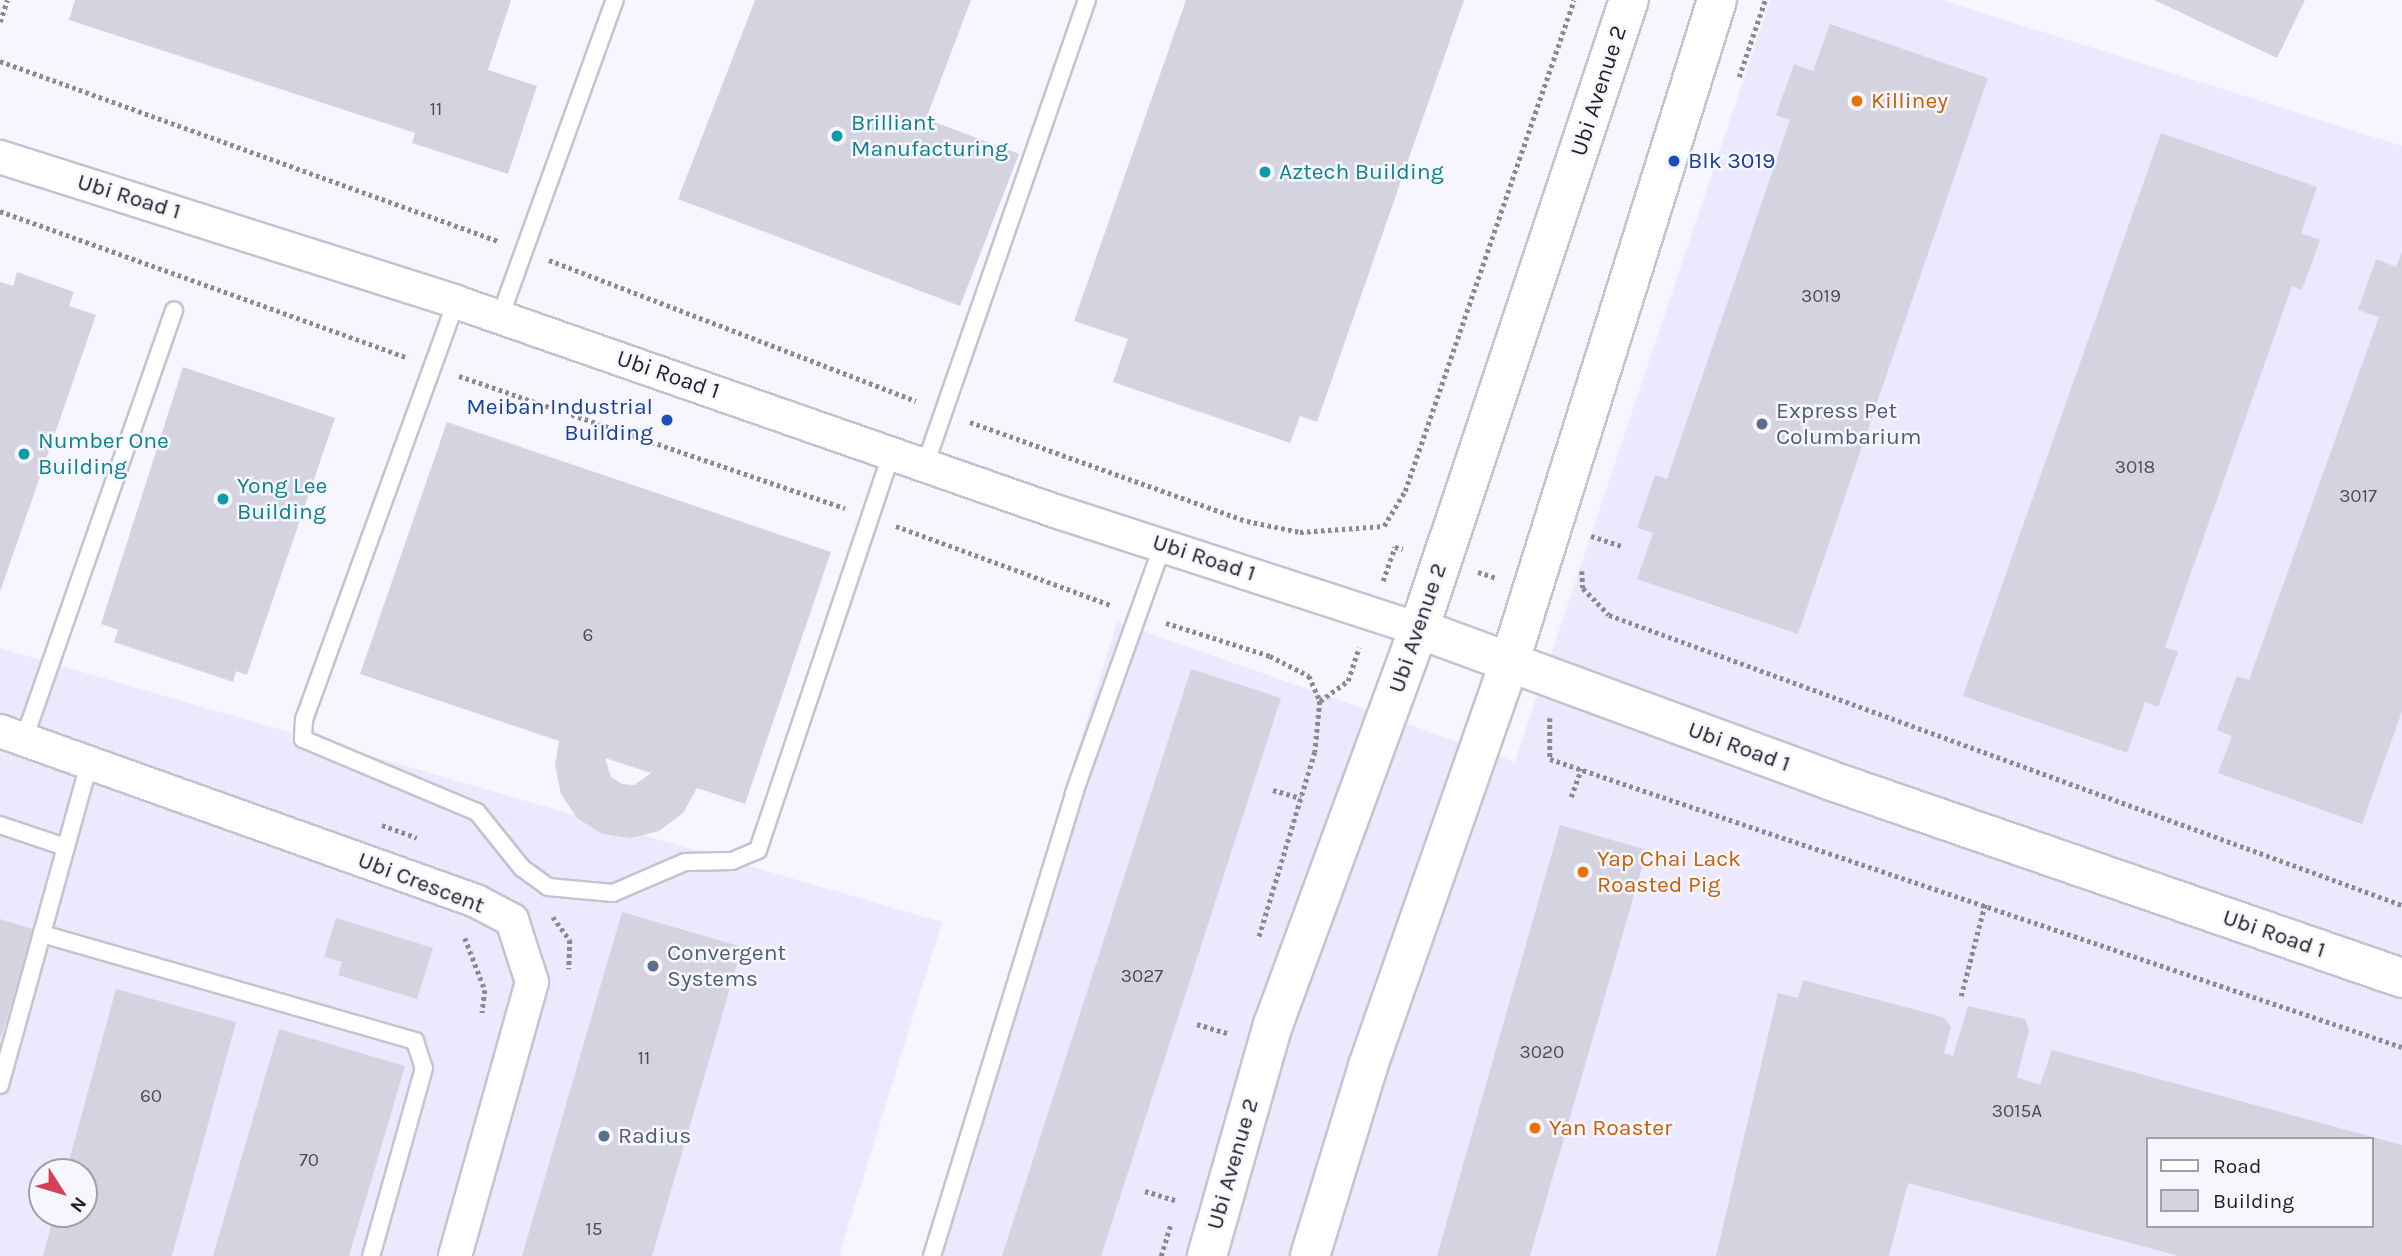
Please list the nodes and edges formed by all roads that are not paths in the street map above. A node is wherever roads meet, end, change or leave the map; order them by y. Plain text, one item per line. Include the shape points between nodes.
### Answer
1 (615, 0) edge
2 (1087, 0) edge
3 (1629, 0) edge
4 (1717, 0) edge
5 (0, 158) edge
6 (456, 302) junction
7 (174, 310) dead end
8 (500, 317) junction
9 (891, 454) junction
10 (925, 465) junction
11 (1163, 544) junction
12 (1419, 629) junction
13 (1510, 661) junction
14 (12, 735) edge
15 (89, 764) junction
16 (0, 825) edge
17 (65, 847) junction
18 (42, 934) junction
19 (2402, 978) edge
20 (0, 1084) edge
21 (371, 1256) edge
22 (456, 1256) edge
23 (932, 1256) edge
24 (1207, 1256) edge
25 (1310, 1256) edge

1 - 8 lane
2 - 10 lane
3 - 12 main road, Ubi Avenue 2
4 - 13 main road
5 - 6 street, Ubi Road 1
6 - 8 street, Ubi Road 1
6 - 9 lane via 304,719 303,739 477,812 522,867 548,887 613,893 685,862 732,861 758,850
7 - 14 lane
8 - 9 street, Ubi Road 1
9 - 10 street, Ubi Road 1
10 - 11 street, Ubi Road 1
11 - 12 street, Ubi Road 1
11 - 23 lane via 1074,793
12 - 13 main road, Ubi Road 1
12 - 24 main road, Ubi Avenue 2 via 1273,1025
13 - 19 main road, Ubi Road 1 via 1842,784
13 - 25 main road via 1368,1066
14 - 15 street, Ubi Crescent
15 - 17 lane
15 - 22 street, Ubi Crescent via 476,901 512,920 532,982
16 - 17 lane
17 - 18 lane
18 - 20 lane
18 - 21 lane via 415,1041 424,1068

